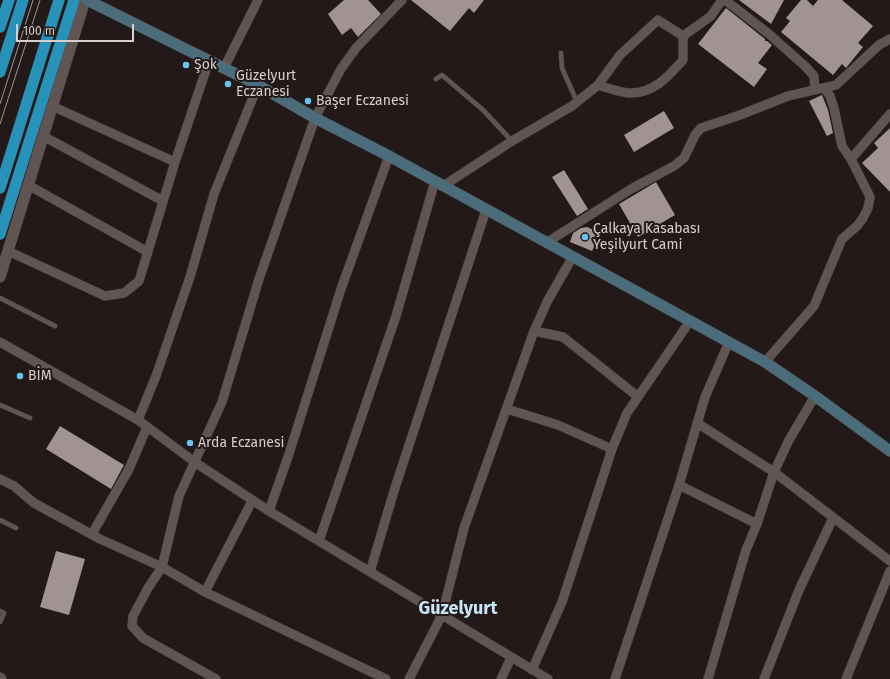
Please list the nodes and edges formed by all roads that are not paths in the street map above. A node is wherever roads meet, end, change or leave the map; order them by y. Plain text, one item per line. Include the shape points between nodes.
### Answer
1 (8, 0) edge
2 (23, 0) edge
3 (58, 0) edge
4 (74, 0) edge
5 (86, 0) edge
6 (258, 0) edge
7 (402, 0) edge
8 (722, 0) edge
9 (725, 0) edge
10 (0, 27) edge
11 (683, 36) junction
12 (890, 39) edge
13 (561, 53) dead end
14 (209, 61) junction
15 (224, 68) junction
16 (0, 72) edge
17 (436, 79) dead end
18 (258, 85) junction
19 (598, 85) junction
20 (825, 88) junction
21 (816, 90) junction
22 (577, 102) junction
23 (52, 106) junction
24 (890, 114) edge
25 (315, 118) junction
26 (43, 136) junction
27 (512, 141) junction
28 (389, 156) junction
29 (851, 159) junction
30 (175, 162) junction
31 (439, 184) junction
32 (28, 185) junction
33 (0, 188) edge
34 (163, 201) junction
35 (486, 210) junction
36 (0, 234) edge
37 (546, 243) junction
38 (8, 251) junction
39 (148, 252) junction
40 (572, 258) junction
41 (0, 277) edge
42 (0, 298) edge
43 (690, 321) junction
44 (55, 326) dead end
45 (534, 331) junction
46 (0, 342) edge
47 (729, 342) junction
48 (765, 362) junction
49 (637, 396) junction
50 (815, 396) junction
51 (0, 405) edge
52 (507, 410) junction
53 (30, 418) dead end
54 (138, 420) junction
55 (697, 423) junction
56 (147, 427) junction
57 (612, 449) junction
58 (890, 451) edge
59 (196, 463) junction
60 (774, 472) junction
61 (0, 479) edge
62 (679, 485) junction
63 (252, 500) junction
64 (269, 511) junction
65 (833, 518) junction
66 (0, 520) edge
67 (757, 524) junction
68 (16, 528) dead end
69 (92, 534) junction
70 (319, 541) junction
71 (890, 561) edge
72 (162, 567) junction
73 (370, 572) junction
74 (890, 572) edge
75 (205, 592) junction
76 (0, 611) edge
77 (442, 615) junction
78 (0, 622) edge
79 (511, 658) junction
80 (532, 670) junction
81 (215, 679) edge
82 (386, 679) edge
83 (409, 679) edge
84 (501, 679) edge
85 (548, 679) edge
86 (615, 679) edge
87 (708, 679) edge
88 (764, 679) edge
89 (846, 679) edge

1 - 10 highway
2 - 16 highway
3 - 33 highway
4 - 36 highway
5 - 14 main road
5 - 23 street
6 - 15 street
7 - 25 street via 356,48 341,69
8 - 11 street via 711,16
9 - 21 street via 806,67 814,76
11 - 19 street via 658,20 620,55
11 - 19 street via 683,60 659,85 629,93
12 - 20 street via 879,45 836,85
13 - 22 lane via 562,68
14 - 15 main road
14 - 30 street
15 - 18 main road
17 - 27 lane via 442,75 446,78 483,110
18 - 25 main road
18 - 54 street via 214,194 190,277
19 - 22 street
20 - 21 street
20 - 29 street via 834,108 842,146
21 - 37 street via 788,96 701,128 684,158 674,166 618,197
22 - 27 street
23 - 26 street
23 - 30 street
24 - 29 street
25 - 28 main road
25 - 59 street via 259,279 222,402
26 - 32 street
26 - 34 street
27 - 31 street
28 - 31 main road
28 - 64 street via 341,289
29 - 48 street via 870,197 866,213 857,226 842,239 814,306
30 - 34 street
31 - 35 main road
31 - 70 street
32 - 38 street
32 - 39 street
34 - 39 street
35 - 37 main road
35 - 73 street via 394,490
37 - 40 main road
38 - 39 street via 105,296 124,293 139,281
38 - 41 street
40 - 43 main road
40 - 45 street
42 - 44 lane
43 - 47 main road
43 - 49 street
45 - 49 street via 563,337
45 - 52 street
46 - 54 street
47 - 48 main road
47 - 55 street
48 - 50 main road
49 - 57 street via 627,412
50 - 58 main road
50 - 60 street
51 - 53 lane
52 - 57 street via 558,425
52 - 77 street via 464,528
54 - 56 street
55 - 60 street
55 - 62 street
56 - 59 street
56 - 69 street via 129,469
57 - 80 street via 562,602
59 - 63 street
59 - 72 street via 179,496
60 - 65 street
60 - 67 street
61 - 69 street via 14,486 34,503
62 - 67 street
62 - 86 street
63 - 64 street
63 - 75 street
64 - 70 street
65 - 71 street
65 - 88 street
66 - 68 lane
67 - 87 street via 746,550
69 - 72 street
70 - 73 street
72 - 75 street
72 - 81 street via 133,616 132,626 143,638
73 - 77 street
74 - 89 street
75 - 82 street
76 - 78 lane via 4,613
77 - 79 street
77 - 83 street
79 - 80 street
79 - 84 street
80 - 85 street

